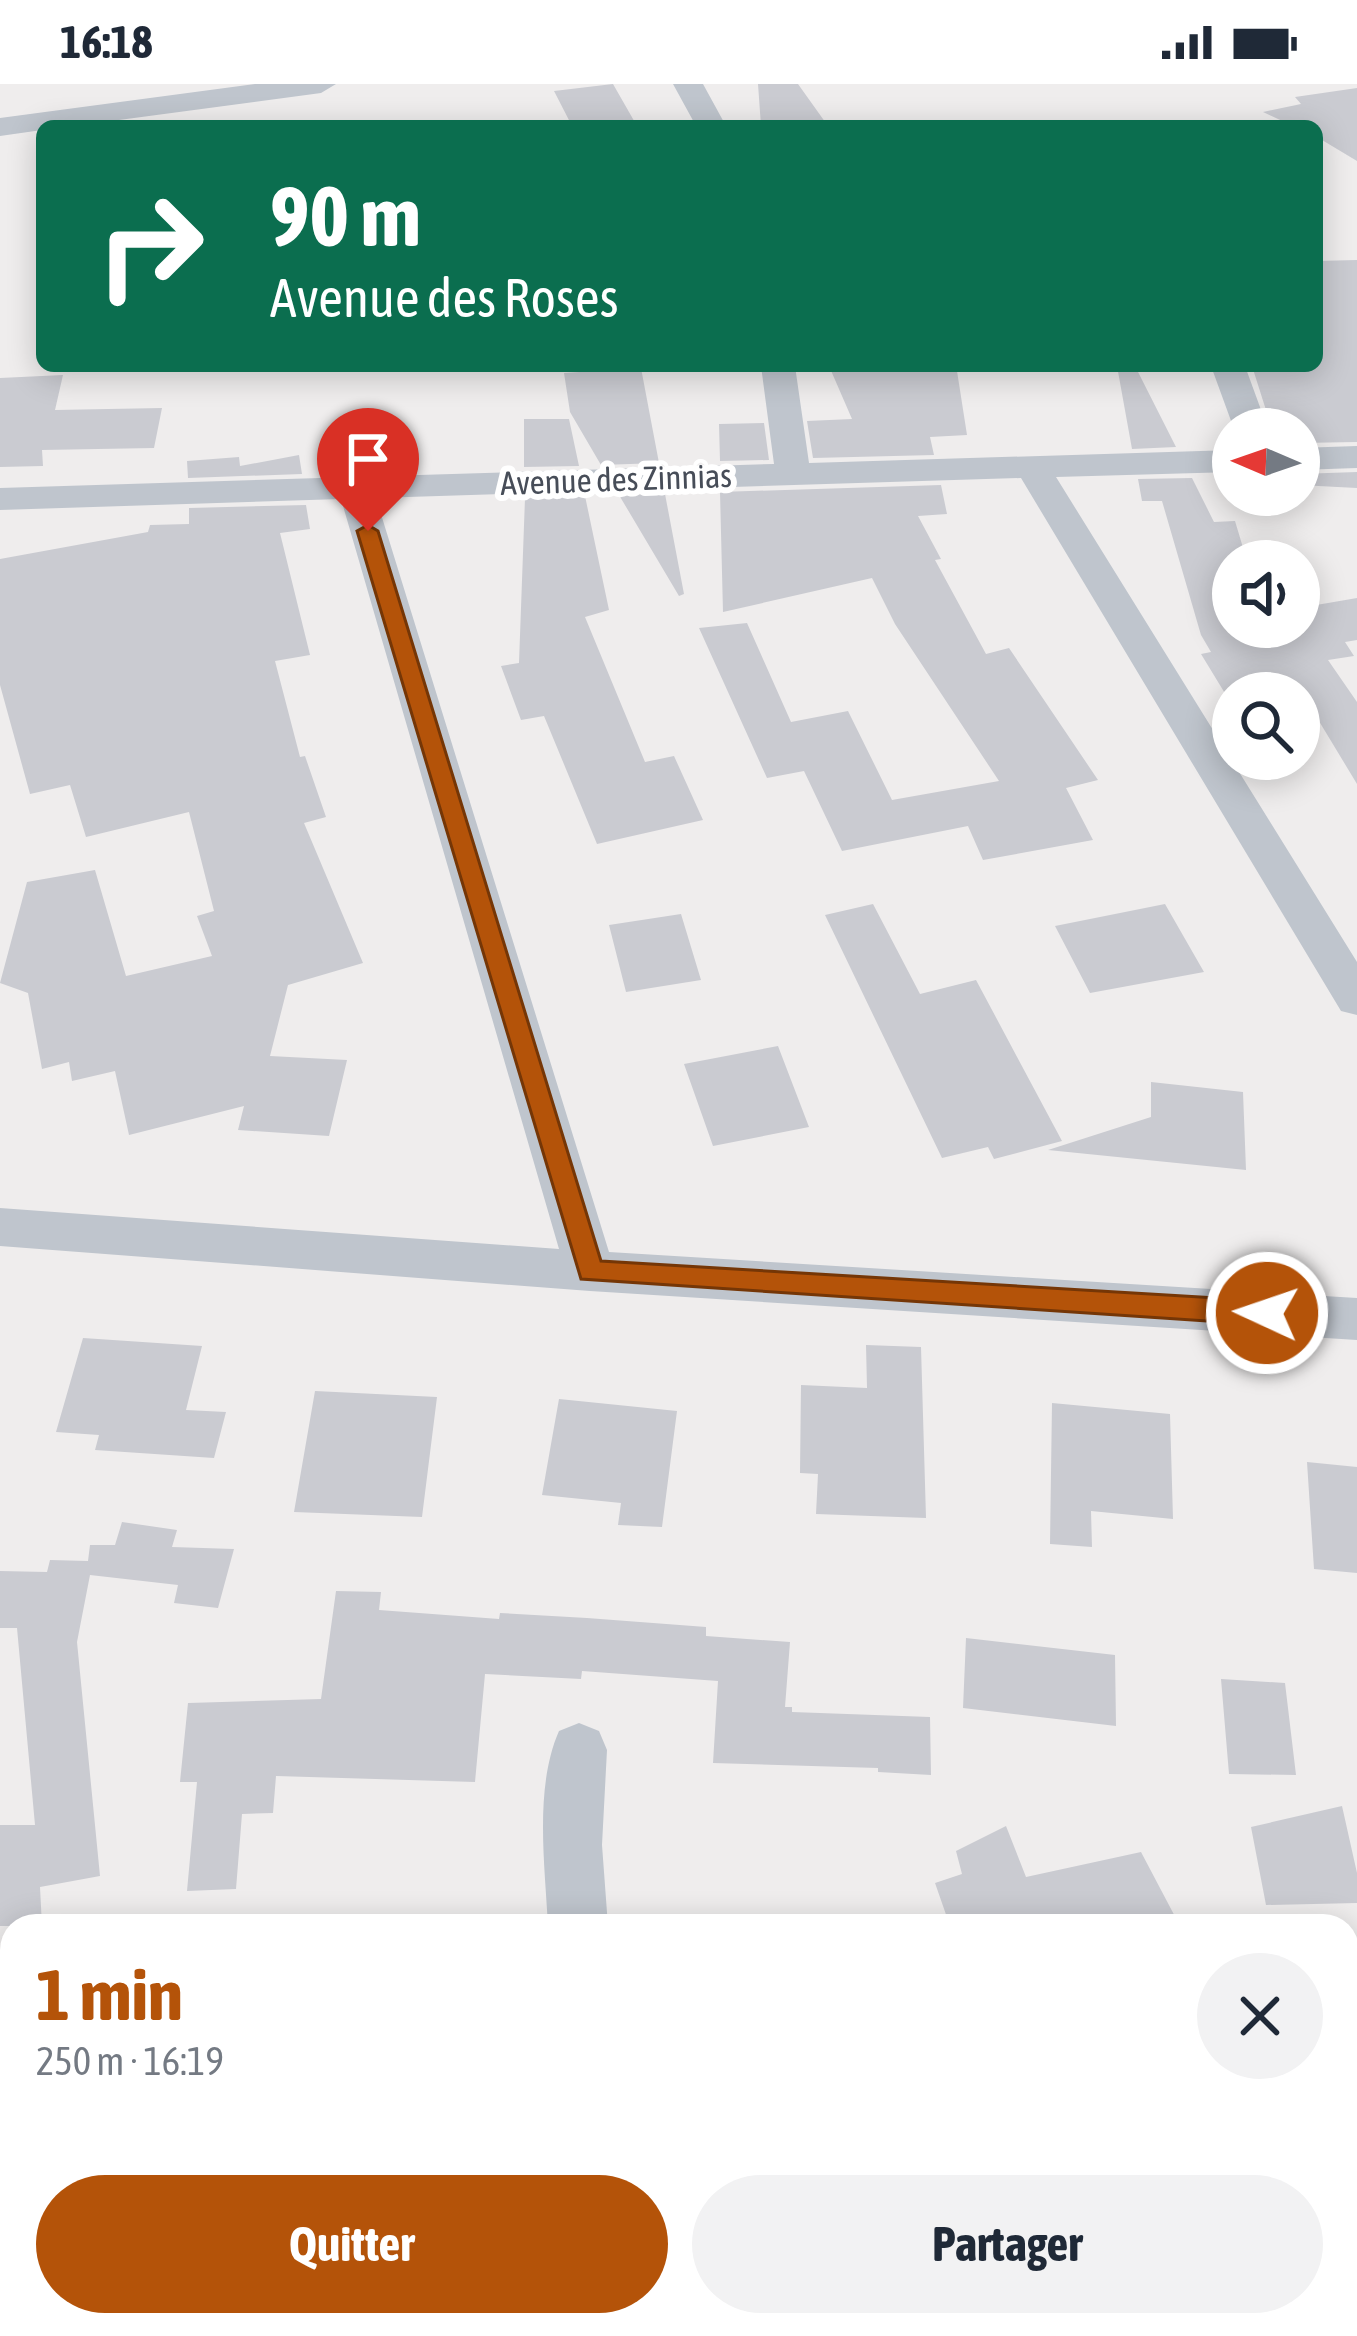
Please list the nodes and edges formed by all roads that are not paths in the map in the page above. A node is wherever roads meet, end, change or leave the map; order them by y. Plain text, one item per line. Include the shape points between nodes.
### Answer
1 (321, 84) edge
2 (688, 84) edge
3 (58, 120) edge
4 (708, 120) edge
5 (36, 123) edge
6 (0, 128) edge
7 (779, 372) edge
8 (1230, 372) edge
9 (1243, 408) edge
10 (1357, 457) edge
11 (1320, 458) edge
12 (1212, 461) edge
13 (1033, 468) junction
14 (793, 474) junction
15 (355, 488) junction
16 (0, 499) edge
17 (1357, 999) edge
18 (0, 1227) edge
19 (590, 1271) junction
20 (1357, 1319) edge
21 (579, 1750) dead end
22 (577, 1914) edge

1 - 3 street
2 - 4 street
5 - 6 street
7 - 14 street
8 - 9 street
10 - 11 street
12 - 13 street, Avenue des Zinnias
13 - 14 street, Avenue des Zinnias
13 - 17 street
14 - 15 street, Avenue des Zinnias
15 - 16 street, Avenue des Zinnias
15 - 19 street
18 - 19 street
19 - 20 street
21 - 22 street

